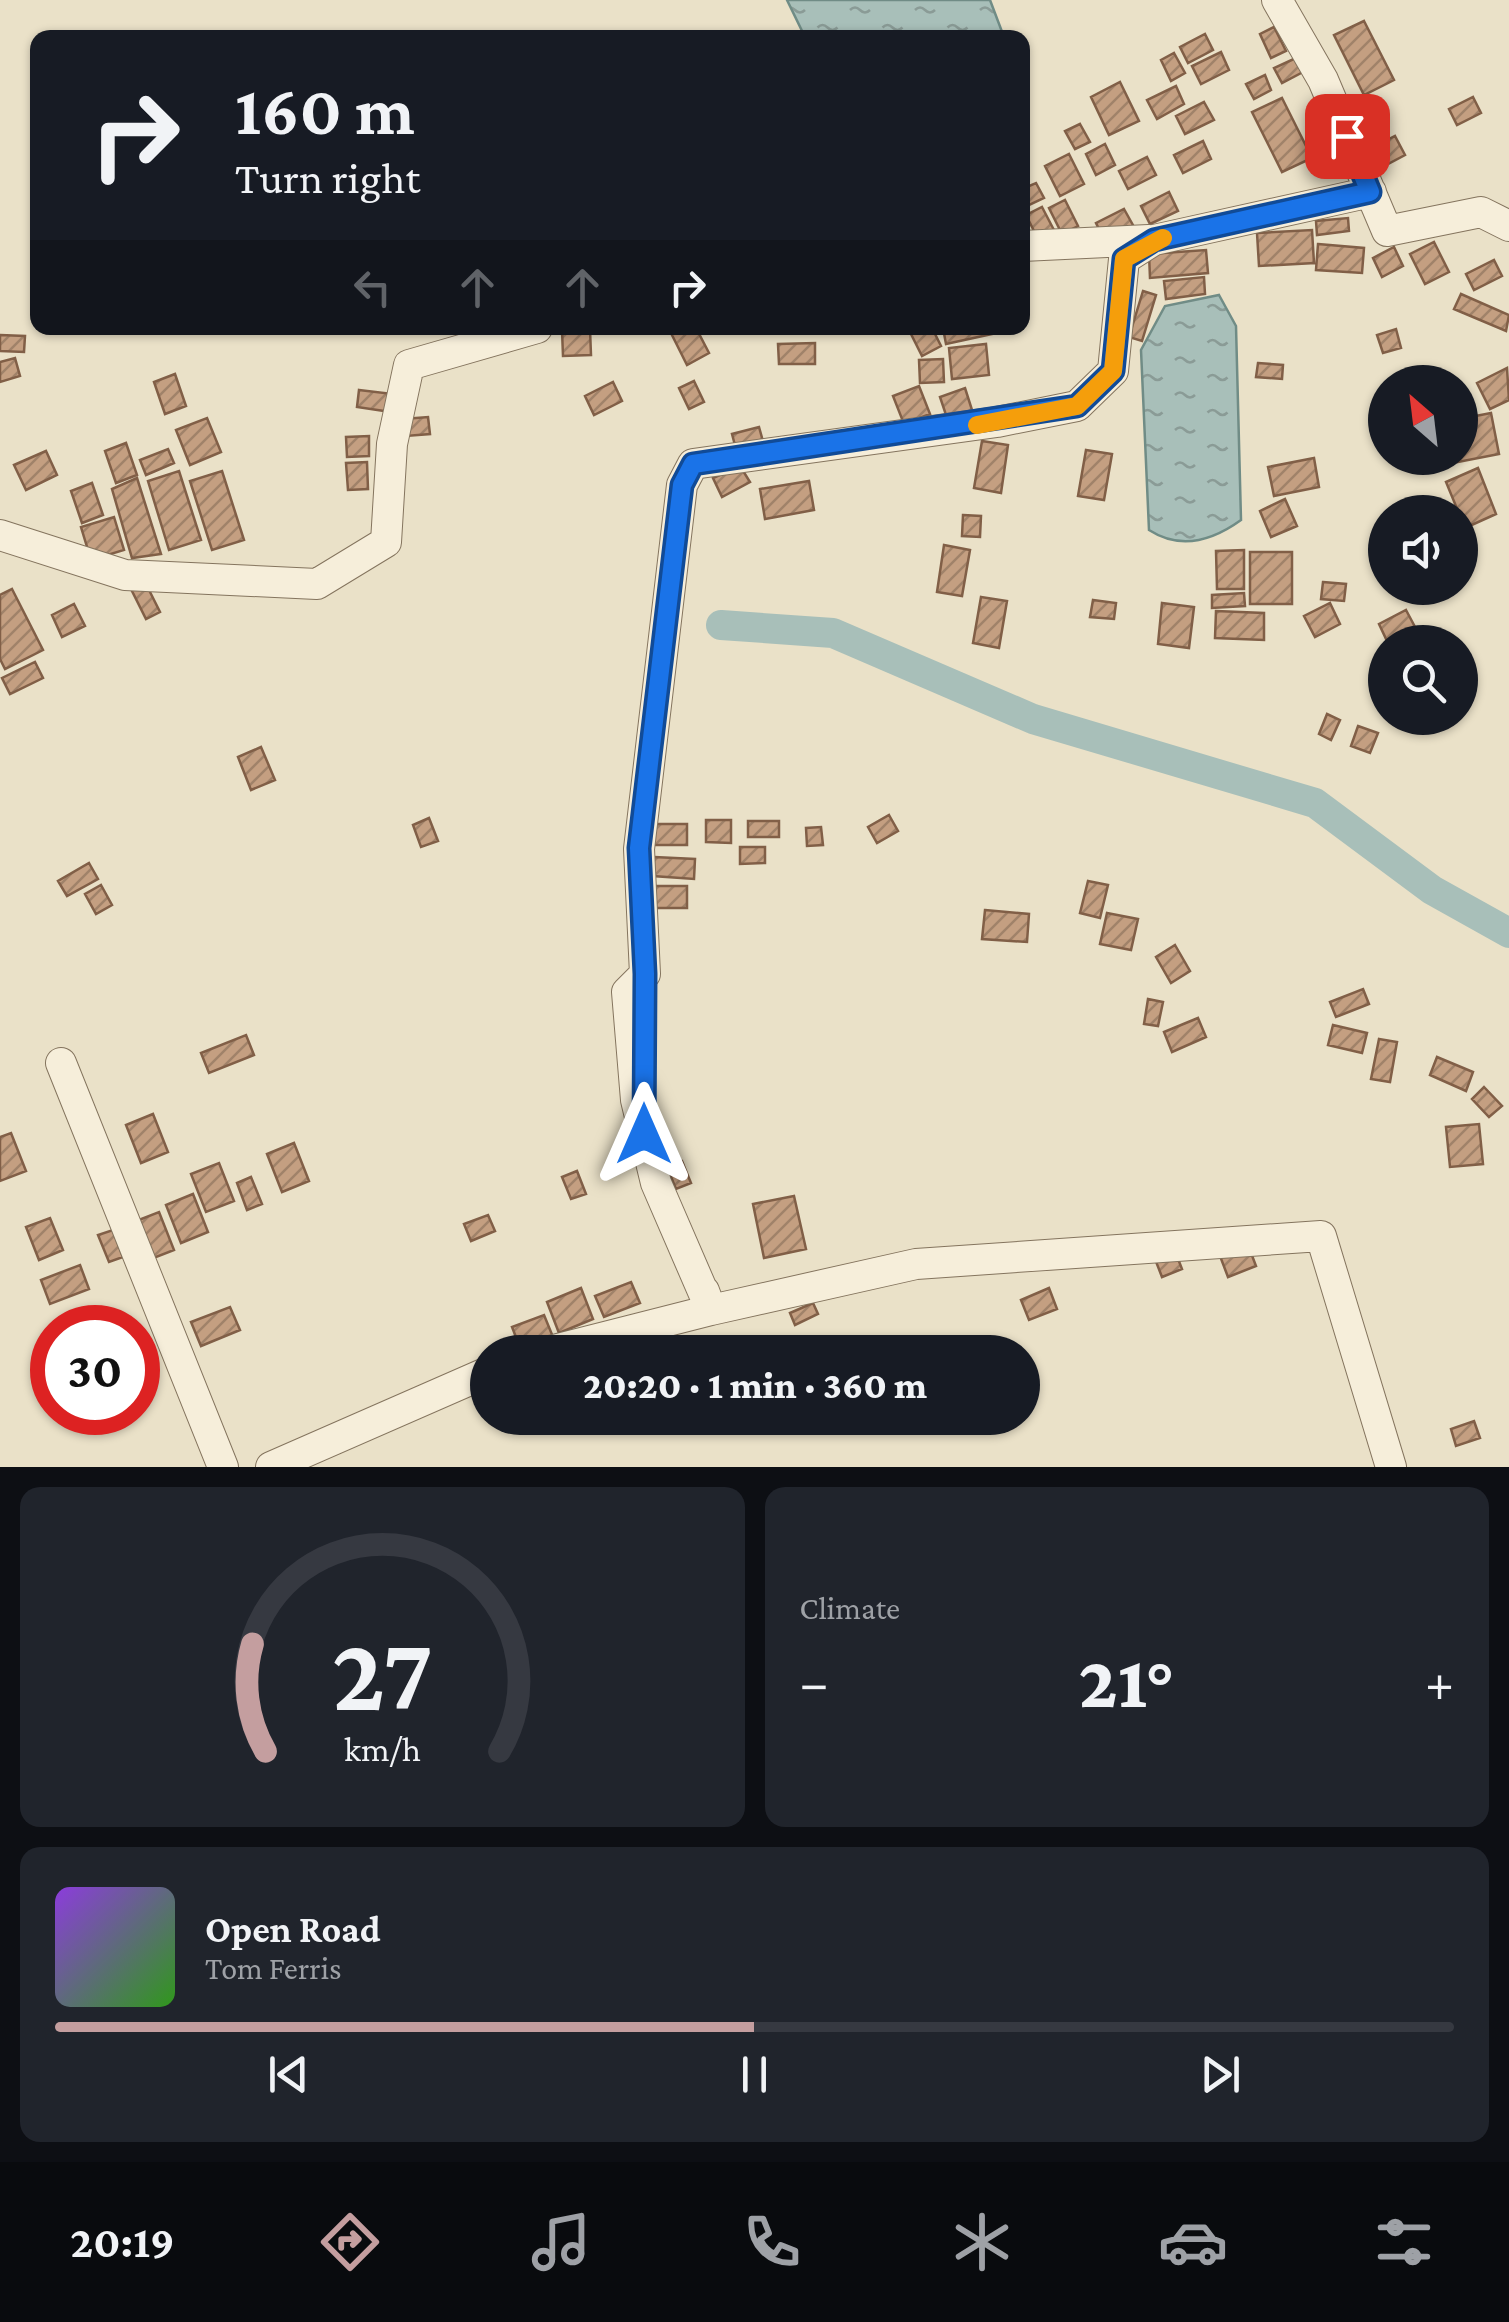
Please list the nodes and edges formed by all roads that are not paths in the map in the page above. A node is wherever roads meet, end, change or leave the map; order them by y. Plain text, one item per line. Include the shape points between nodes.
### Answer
1 (1276, 0) edge
2 (1370, 192) junction
3 (1509, 226) edge
4 (1154, 240) junction
5 (1030, 246) edge
6 (513, 335) edge
7 (0, 535) edge
8 (61, 1063) dead end
9 (711, 1310) junction
10 (613, 1335) edge
11 (470, 1380) edge
12 (222, 1467) edge
13 (271, 1467) edge
14 (1391, 1467) edge

1 - 2 street via 1323,80
2 - 3 street via 1387,231 1481,212
2 - 4 street
4 - 5 street
4 - 9 street via 1124,259 1113,371 1077,406 693,464 682,485 639,848 644,1134
6 - 7 street via 409,365 392,444 386,542 317,584 125,575
8 - 12 street
9 - 10 street
9 - 14 street via 916,1264 1321,1236
11 - 13 street

